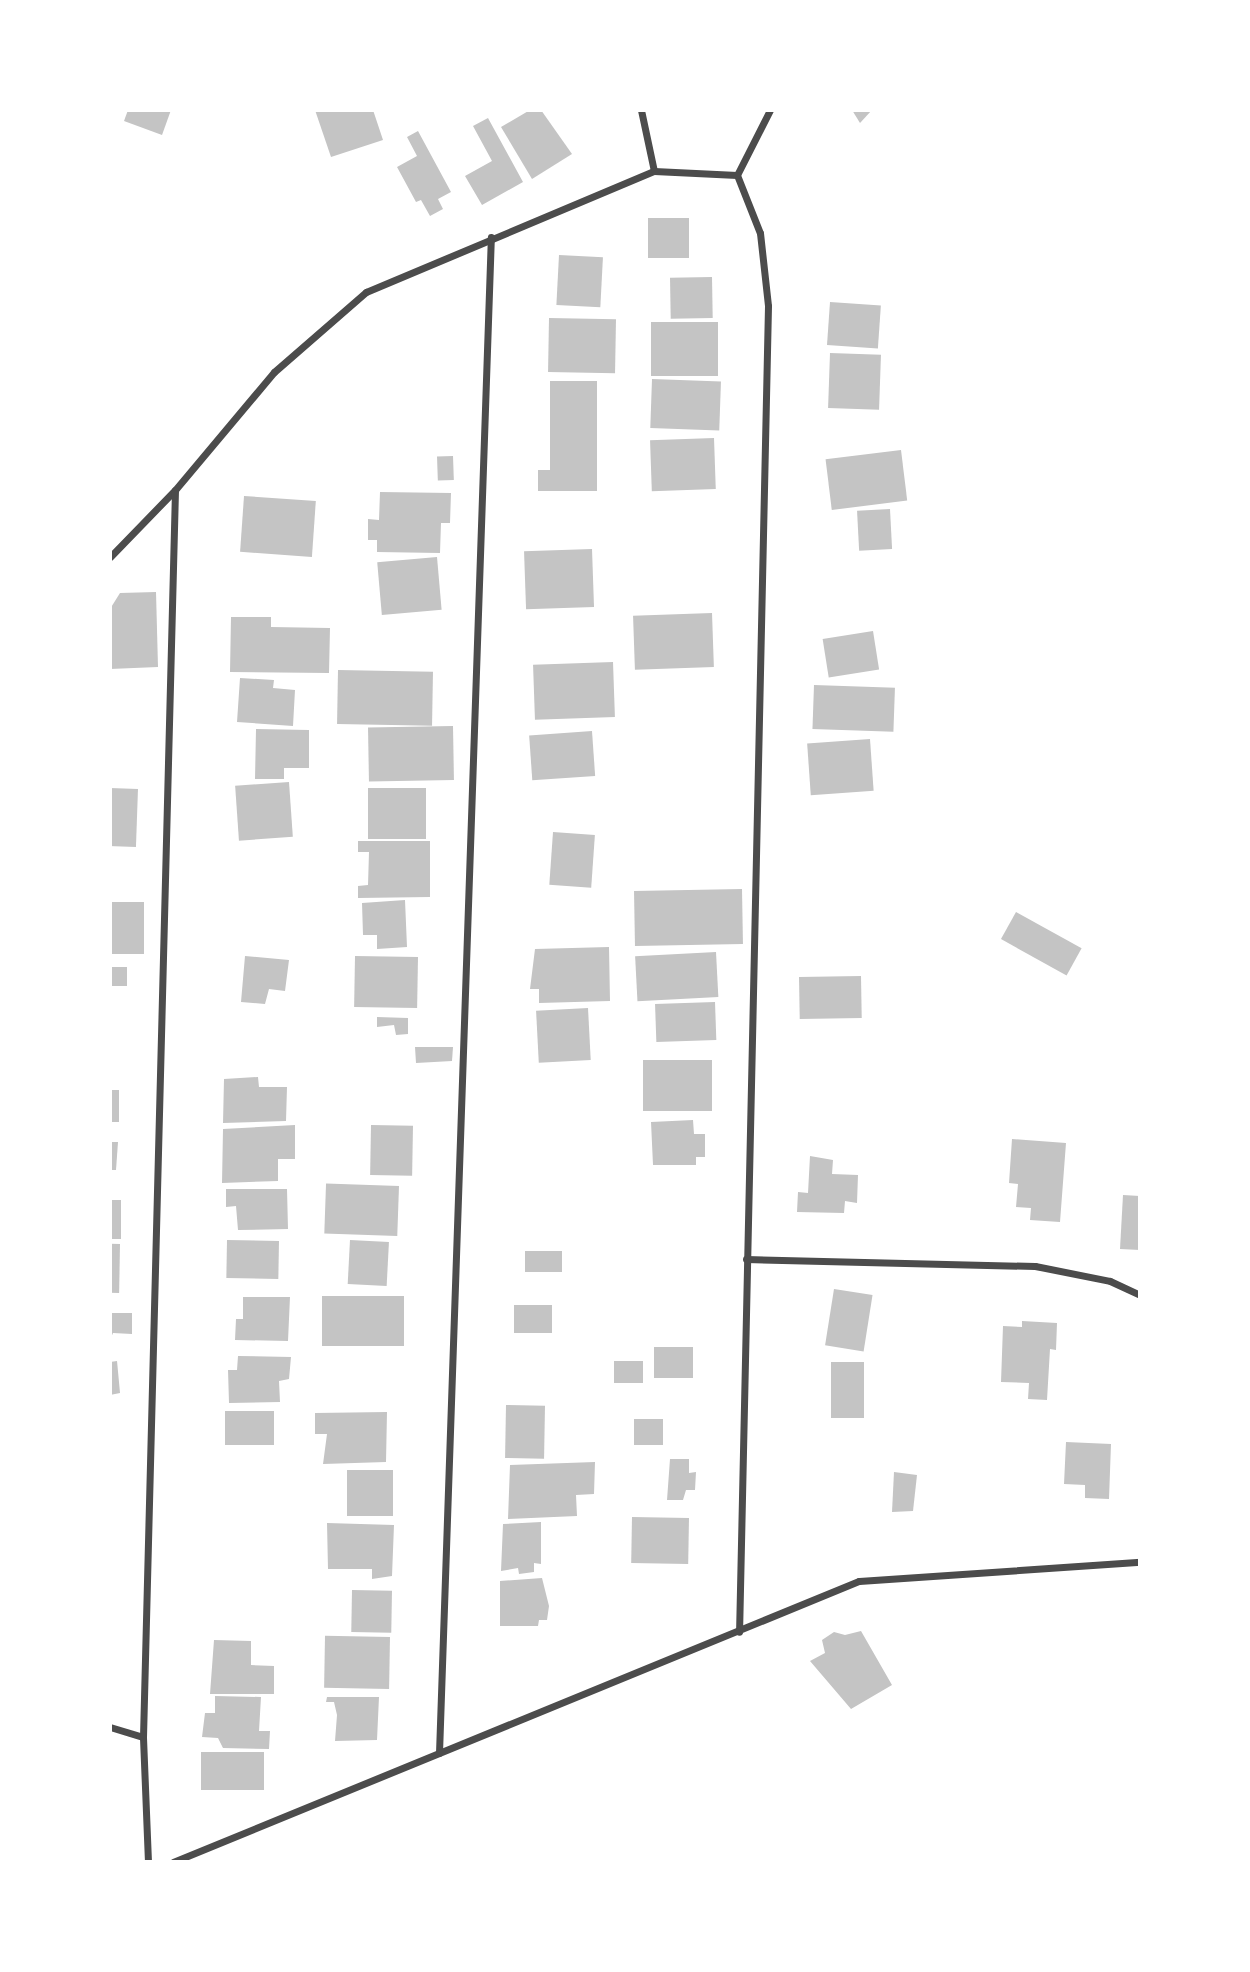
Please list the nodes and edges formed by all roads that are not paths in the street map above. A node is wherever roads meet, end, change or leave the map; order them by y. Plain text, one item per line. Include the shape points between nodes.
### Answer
1 (641, 110) edge
2 (770, 110) edge
3 (654, 171) junction
4 (737, 175) junction
5 (491, 237) junction
6 (176, 489) junction
7 (110, 557) edge
8 (746, 1259) junction
9 (1140, 1295) edge
10 (1140, 1562) edge
11 (739, 1632) junction
12 (110, 1727) edge
13 (143, 1737) junction
14 (439, 1753) junction
15 (148, 1862) edge
16 (173, 1862) edge

1 - 3 street
2 - 4 street
3 - 4 street
3 - 5 street
4 - 8 street via 760,233 768,306
5 - 6 street via 366,292 274,372
5 - 14 street
6 - 7 street
6 - 13 street
8 - 9 street via 1035,1266 1110,1281
8 - 11 street
10 - 11 street via 859,1581
11 - 14 street
12 - 13 street
13 - 15 street
14 - 16 street

